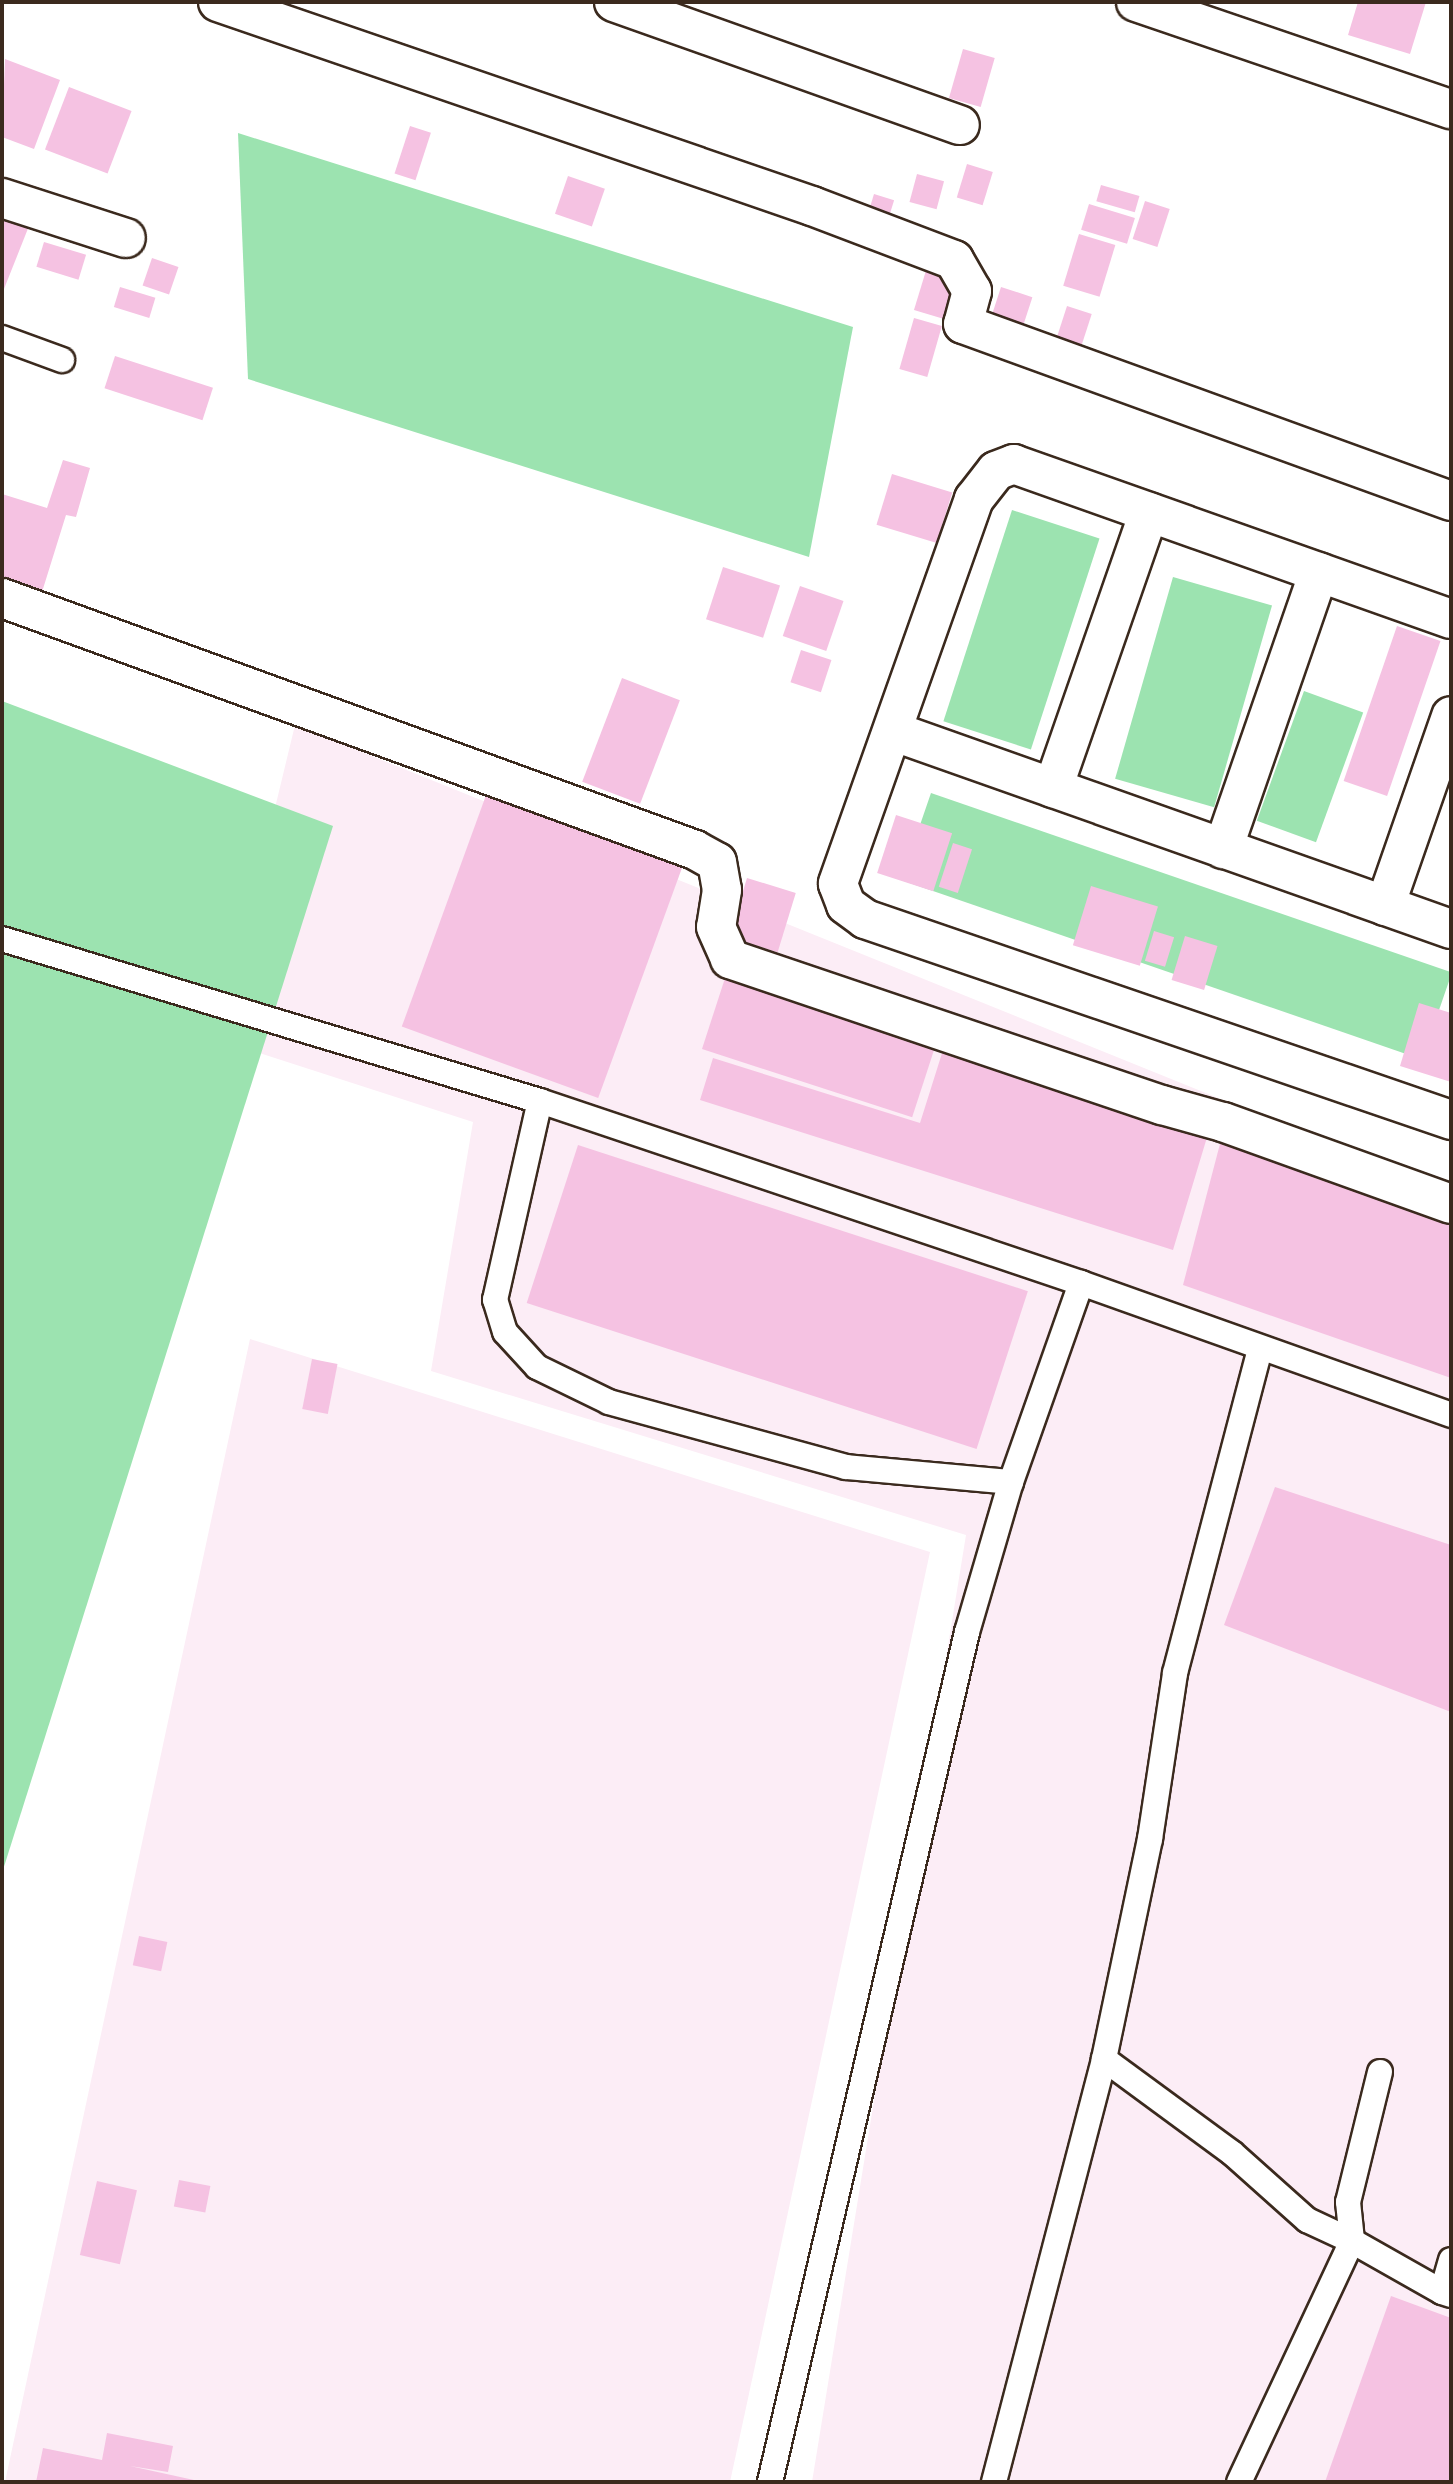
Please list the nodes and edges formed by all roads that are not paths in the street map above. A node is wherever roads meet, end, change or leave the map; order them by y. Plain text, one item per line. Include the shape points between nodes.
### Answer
1 (218, 2) edge
2 (614, 2) edge
3 (1136, 2) edge
4 (1451, 109) edge
5 (960, 125) dead end
6 (2, 198) edge
7 (126, 239) dead end
8 (2, 338) edge
9 (62, 360) dead end
10 (1451, 501) edge
11 (1149, 512) junction
12 (1319, 572) junction
13 (2, 598) edge
14 (1451, 619) edge
15 (1451, 716) edge
16 (895, 732) junction
17 (1053, 788) junction
18 (1223, 849) junction
19 (1385, 906) junction
20 (1451, 929) edge
21 (2, 939) edge
22 (540, 1101) junction
23 (1451, 1120) edge
24 (1451, 1205) edge
25 (1081, 1283) junction
26 (1260, 1348) junction
27 (1451, 1415) edge
28 (1011, 1482) junction
29 (1104, 2059) junction
30 (1380, 2072) dead end
31 (1352, 2241) junction
32 (1451, 2260) edge
33 (1446, 2294) edge
34 (770, 2482) edge
35 (994, 2482) edge
36 (1239, 2482) edge

1 - 10 street via 812,206 954,260 972,291 963,324
2 - 5 street
3 - 4 street
6 - 7 street
8 - 9 lane
11 - 12 street
11 - 16 street via 1014,464 996,471 974,499
11 - 17 street
12 - 14 street
12 - 18 street
13 - 24 street via 695,850 717,862 722,890 716,927 730,959 1223,1122
15 - 19 street
16 - 17 street
16 - 23 street via 838,884 846,905 865,919
17 - 18 street
18 - 19 street
19 - 20 street
21 - 22 lane
22 - 25 lane
22 - 28 lane via 495,1300 505,1332 537,1367 609,1402 846,1467
25 - 26 lane
25 - 28 lane
26 - 27 lane
26 - 29 lane via 1175,1673 1150,1839
28 - 34 lane via 967,1632
29 - 31 lane via 1232,2153 1307,2220
29 - 35 lane
30 - 31 lane via 1348,2202
31 - 33 lane
31 - 36 lane
32 - 33 lane

